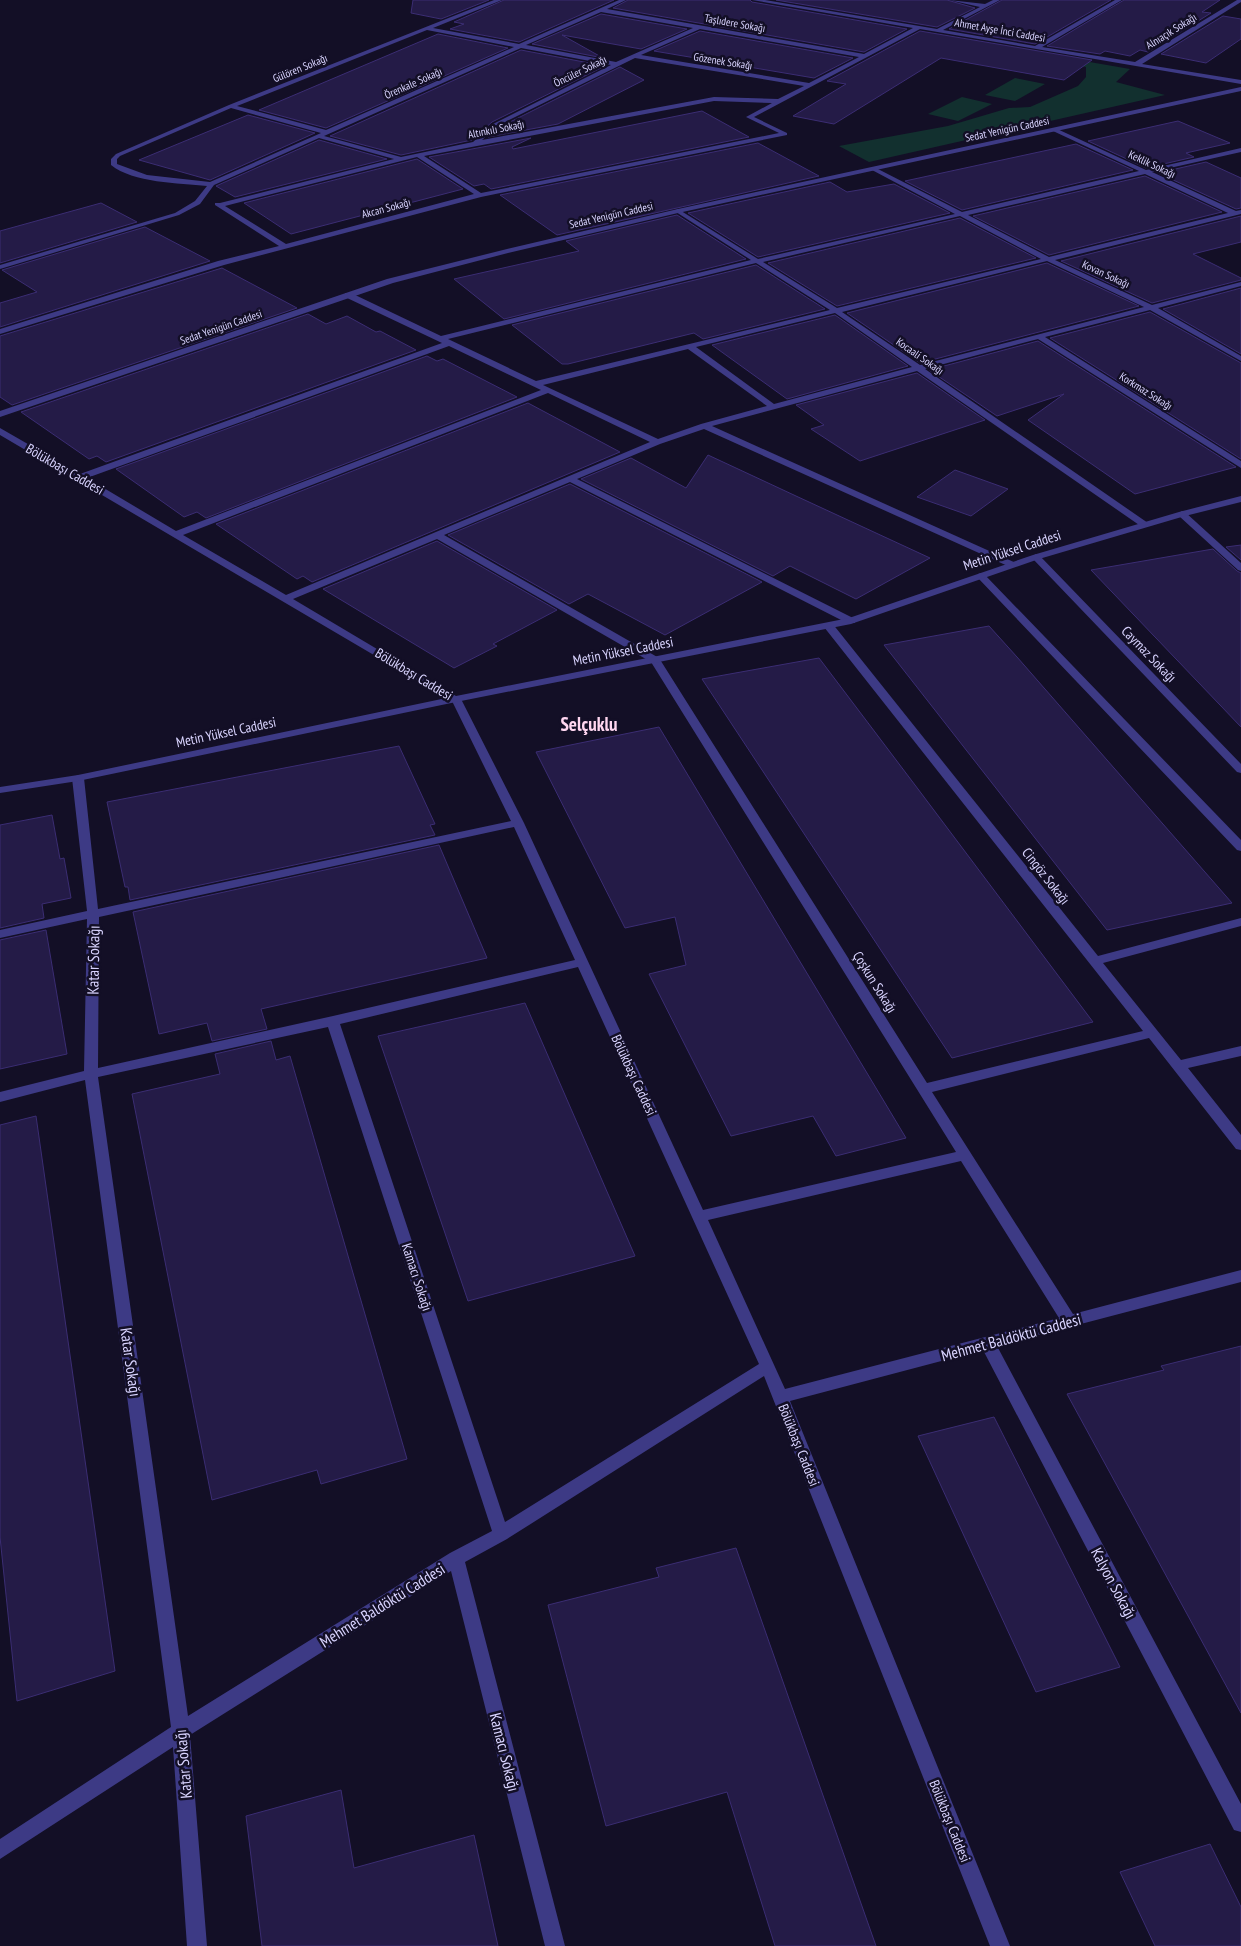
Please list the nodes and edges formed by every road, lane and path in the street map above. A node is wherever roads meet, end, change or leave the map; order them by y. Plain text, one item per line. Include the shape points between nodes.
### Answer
1 (499, 0) edge
2 (624, 0) edge
3 (755, 0) edge
4 (952, 0) edge
5 (997, 0) edge
6 (1119, 0) edge
7 (1241, 0) edge
8 (986, 6) junction
9 (601, 10) junction
10 (699, 27) junction
11 (920, 27) junction
12 (426, 29) junction
13 (939, 30) junction
14 (518, 47) junction
15 (1037, 47) junction
16 (634, 56) junction
17 (865, 56) junction
18 (617, 64) junction
19 (1137, 64) junction
20 (1241, 82) edge
21 (809, 85) junction
22 (1241, 89) edge
23 (779, 101) junction
24 (230, 106) junction
25 (1055, 130) junction
26 (326, 132) junction
27 (318, 136) junction
28 (475, 143) junction
29 (1241, 150) edge
30 (418, 155) junction
31 (400, 160) junction
32 (874, 169) junction
33 (1146, 172) junction
34 (211, 184) junction
35 (480, 195) junction
36 (206, 196) junction
37 (220, 205) junction
38 (678, 212) junction
39 (1239, 214) edge
40 (960, 215) junction
41 (285, 246) junction
42 (1046, 258) junction
43 (757, 261) junction
44 (0, 267) edge
45 (1241, 284) edge
46 (348, 295) junction
47 (1152, 308) junction
48 (835, 310) junction
49 (0, 332) edge
50 (1038, 336) junction
51 (440, 339) junction
52 (450, 343) junction
53 (689, 346) junction
54 (1241, 359) edge
55 (918, 368) junction
56 (536, 384) junction
57 (548, 390) junction
58 (774, 408) junction
59 (0, 414) edge
60 (704, 426) junction
61 (0, 431) edge
62 (657, 442) junction
63 (1241, 464) edge
64 (79, 478) junction
65 (570, 479) junction
66 (1241, 499) edge
67 (1182, 514) junction
68 (1145, 525) junction
69 (176, 534) junction
70 (437, 535) junction
71 (1036, 557) junction
72 (1013, 565) junction
73 (1241, 568) edge
74 (981, 576) junction
75 (286, 599) junction
76 (851, 621) junction
77 (828, 626) junction
78 (655, 660) junction
79 (456, 699) junction
80 (1241, 770) edge
81 (78, 778) junction
82 (0, 790) edge
83 (518, 823) junction
84 (1241, 847) edge
85 (93, 915) junction
86 (1241, 922) edge
87 (0, 934) edge
88 (1095, 961) junction
89 (582, 962) junction
90 (332, 1021) junction
91 (1152, 1033) junction
92 (1241, 1051) edge
93 (1178, 1066) junction
94 (91, 1074) junction
95 (924, 1089) junction
96 (0, 1097) edge
97 (1241, 1145) edge
98 (965, 1155) junction
99 (699, 1217) junction
100 (1241, 1276) edge
101 (1069, 1321) junction
102 (987, 1343) junction
103 (768, 1366) junction
104 (780, 1397) junction
105 (502, 1534) junction
106 (456, 1558) junction
107 (181, 1731) junction
108 (1241, 1823) edge
109 (0, 1850) edge
110 (197, 1946) edge
111 (554, 1946) edge
112 (1000, 1946) edge

1 - 12 street, Gülören Sokağı
2 - 9 street, Örenkale Sokağı
3 - 11 street, Ahmet Ayşe İnci Caddesi
4 - 8 street
5 - 8 street
6 - 15 street
7 - 19 street, Alnıaçık Sokağı
8 - 13 street
9 - 10 street, Taşlıdere Sokağı
9 - 14 street, Örenkale Sokağı
10 - 16 street, Öncüler Sokağı
10 - 17 street, Taşlıdere Sokağı
11 - 13 street, Ahmet Ayşe İnci Caddesi
11 - 17 street
12 - 14 street
12 - 24 street, Gülören Sokağı
13 - 15 street, Ahmet Ayşe İnci Caddesi
14 - 18 street
14 - 26 street, Örenkale Sokağı
15 - 19 street, Ahmet Ayşe İnci Caddesi
16 - 18 street, Öncüler Sokağı
16 - 21 street, Gözenek Sokağı
17 - 21 street
18 - 28 street, Öncüler Sokağı via 495,124
19 - 20 street, Ahmet Ayşe İnci Caddesi
21 - 23 street
22 - 25 street, Sedat Yenigün Caddesi
23 - 28 street, Altınkılı Sokağı via 714,99
23 - 35 street, Akcan Sokağı via 749,117 785,134
24 - 26 street
24 - 34 street, Gülören Sokağı via 118,155 112,162 118,168 135,173
25 - 32 street, Sedat Yenigün Caddesi
25 - 33 street, Keklik Sokağı
26 - 27 street, Örenkale Sokağı
27 - 31 street
27 - 34 street, Örenkale Sokağı
28 - 30 street, Altınkılı Sokağı
29 - 33 street
30 - 31 street, Altınkılı Sokağı
30 - 35 street
31 - 37 street, Altınkılı Sokağı
32 - 38 street, Sedat Yenigün Caddesi
32 - 40 street, Kovan Sokağı
33 - 39 street, Keklik Sokağı
33 - 40 street
34 - 36 street
35 - 41 street, Akcan Sokağı
36 - 37 street
36 - 44 street via 177,214
37 - 41 street
38 - 43 street, Kocaali Sokağı
38 - 46 street, Sedat Yenigün Caddesi via 507,251
39 - 42 street
40 - 42 street, Kovan Sokağı
40 - 43 street
41 - 49 street, Akcan Sokağı
42 - 47 street, Kovan Sokağı
42 - 48 street
43 - 48 street, Kocaali Sokağı
43 - 51 street
45 - 47 street
46 - 51 street
46 - 59 street, Sedat Yenigün Caddesi
47 - 50 street
47 - 54 street, Kovan Sokağı
48 - 53 street
48 - 55 street, Kocaali Sokağı
50 - 55 street
50 - 63 street, Korkmaz Sokağı
51 - 52 street
52 - 56 street
52 - 64 street
53 - 56 street
53 - 58 street
55 - 58 street
55 - 68 street, Kocaali Sokağı
56 - 57 street
57 - 62 street
57 - 69 street
58 - 60 street
60 - 62 street
60 - 72 street
61 - 64 street, Bölükbaşı Caddesi
62 - 65 street
64 - 69 street, Bölükbaşı Caddesi
65 - 70 street
65 - 76 street
66 - 67 street, Metin Yüksel Caddesi
67 - 68 street, Metin Yüksel Caddesi
67 - 73 street
68 - 71 street, Metin Yüksel Caddesi
69 - 75 street, Bölükbaşı Caddesi
70 - 75 street
70 - 78 street
71 - 72 street, Metin Yüksel Caddesi
71 - 80 street, Caymaz Sokağı
72 - 74 street, Metin Yüksel Caddesi
74 - 76 street, Metin Yüksel Caddesi
74 - 84 street
75 - 79 street, Bölükbaşı Caddesi
76 - 77 street, Metin Yüksel Caddesi
77 - 78 street, Metin Yüksel Caddesi
77 - 88 street, Cingöz Sokağı
78 - 79 street, Metin Yüksel Caddesi
78 - 95 street, Çoşkun Sokağı
79 - 81 street, Metin Yüksel Caddesi
79 - 83 street, Bölükbaşı Caddesi
81 - 82 street, Metin Yüksel Caddesi
81 - 85 street, Katar Sokağı
83 - 85 street
83 - 89 street, Bölükbaşı Caddesi
85 - 87 street
85 - 94 street, Katar Sokağı
86 - 88 street
88 - 91 street, Cingöz Sokağı
89 - 90 street
89 - 99 street, Bölükbaşı Caddesi
90 - 94 street
90 - 105 street, Kamacı Sokağı
91 - 93 street, Cingöz Sokağı
91 - 95 street
92 - 93 street
93 - 97 street, Cingöz Sokağı
94 - 96 street
94 - 107 street, Katar Sokağı
95 - 98 street, Çoşkun Sokağı
98 - 99 street
98 - 101 street, Çoşkun Sokağı
99 - 103 street, Bölükbaşı Caddesi
100 - 101 street, Mehmet Baldöktü Caddesi
101 - 102 street, Mehmet Baldöktü Caddesi
102 - 104 street, Mehmet Baldöktü Caddesi
102 - 108 street, Kalyon Sokağı
103 - 104 street, Bölükbaşı Caddesi
103 - 105 street, Mehmet Baldöktü Caddesi
104 - 112 street, Bölükbaşı Caddesi
105 - 106 street, Mehmet Baldöktü Caddesi
106 - 107 street, Mehmet Baldöktü Caddesi
106 - 111 street, Kamacı Sokağı
107 - 109 street, Mehmet Baldöktü Caddesi
107 - 110 street, Katar Sokağı

